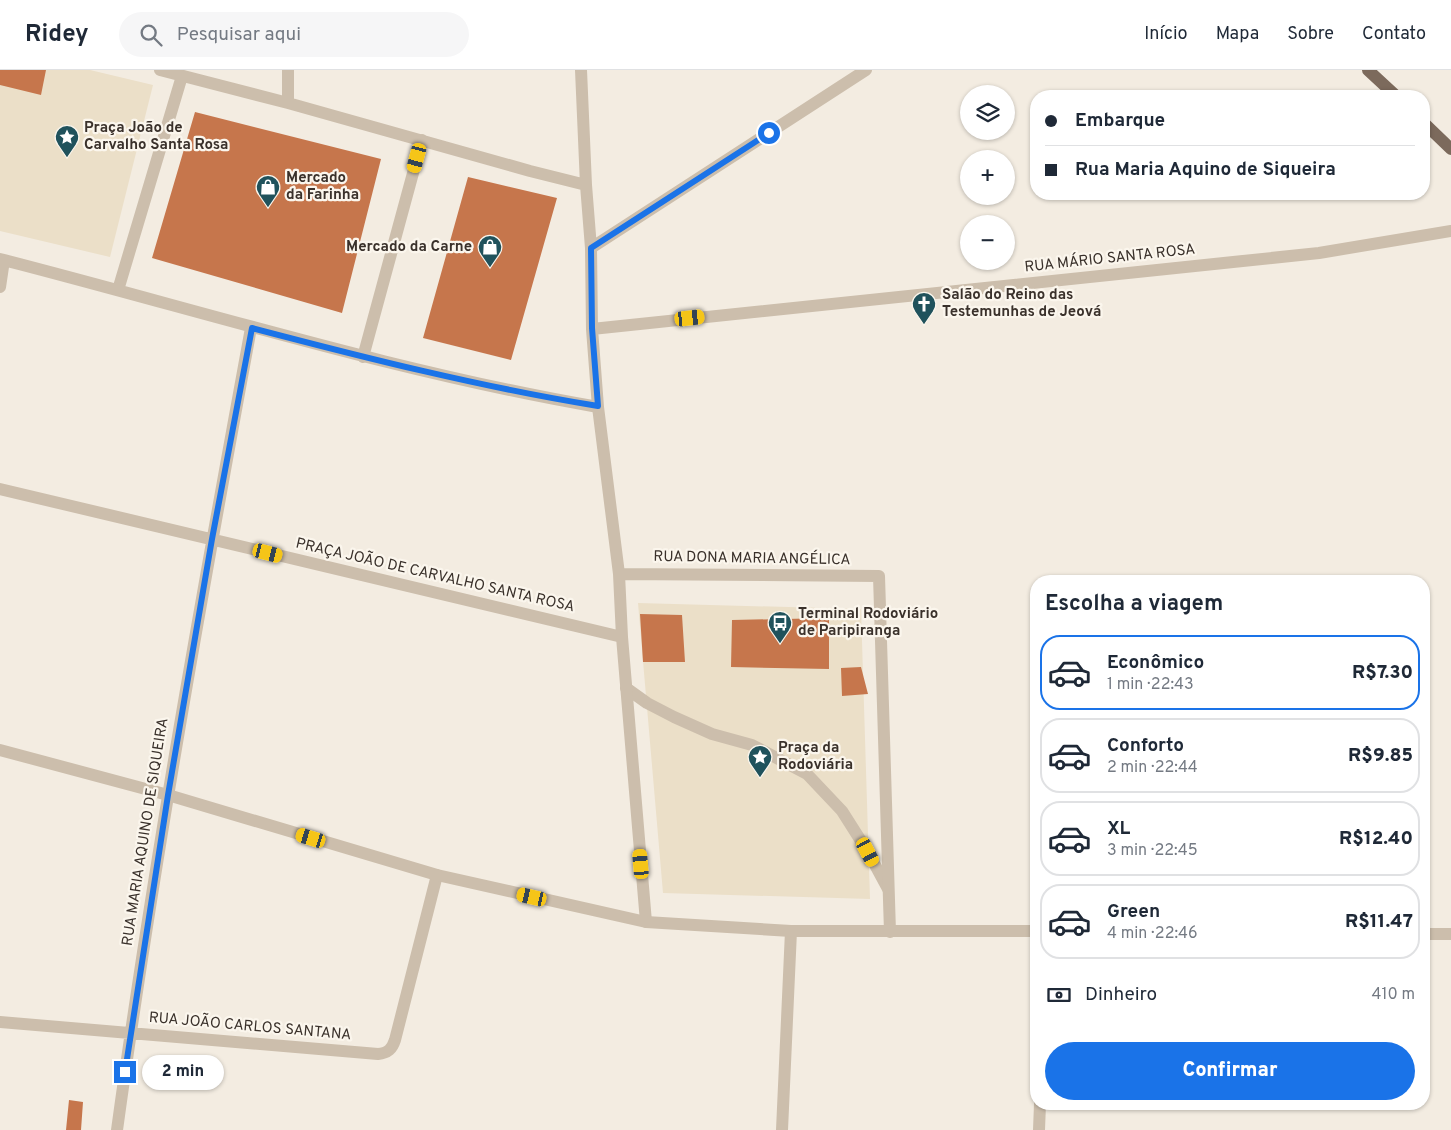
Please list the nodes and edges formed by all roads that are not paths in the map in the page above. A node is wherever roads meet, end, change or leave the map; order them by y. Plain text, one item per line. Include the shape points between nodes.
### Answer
1 (160, 70) edge
2 (288, 70) edge
3 (581, 70) edge
4 (866, 70) edge
5 (1368, 70) edge
6 (182, 76) junction
7 (1390, 90) edge
8 (288, 103) junction
9 (1430, 129) edge
10 (422, 140) junction
11 (1451, 148) edge
12 (586, 185) junction
13 (1451, 231) edge
14 (591, 248) junction
15 (2, 260) edge
16 (0, 287) edge
17 (118, 290) junction
18 (252, 328) junction
19 (592, 328) junction
20 (363, 357) junction
21 (598, 406) junction
22 (0, 489) edge
23 (212, 539) junction
24 (619, 574) junction
25 (622, 637) junction
26 (626, 688) junction
27 (0, 750) edge
28 (168, 795) junction
29 (437, 875) junction
30 (888, 889) junction
31 (646, 922) junction
32 (791, 932) junction
33 (890, 932) junction
34 (1030, 932) edge
35 (1430, 934) edge
36 (1451, 934) edge
37 (0, 1022) edge
38 (130, 1033) junction
39 (1040, 1110) edge
40 (116, 1130) edge
41 (782, 1130) edge
42 (1039, 1130) edge

1 - 6 street
2 - 8 street
3 - 12 street
4 - 14 street
5 - 7 main road
6 - 8 street
6 - 17 street
8 - 10 street
9 - 11 main road
10 - 12 street
10 - 20 street
12 - 14 street
13 - 19 street, RUA MÁRIO SANTA ROSA via 1319,253
14 - 19 street
15 - 16 street
15 - 17 street
17 - 18 street
18 - 20 street
18 - 23 street, RUA MARIA AQUINO DE SIQUEIRA
19 - 21 street
20 - 21 street via 533,396
21 - 24 street
22 - 23 street, PRAÇA JOÃO DE CARVALHO SANTA ROSA
23 - 25 street, PRAÇA JOÃO DE CARVALHO SANTA ROSA
23 - 28 street, RUA MARIA AQUINO DE SIQUEIRA
24 - 25 street
24 - 30 street, RUA DONA MARIA ANGÉLICA via 878,576
25 - 26 street
26 - 30 street via 646,704 712,734 752,745 807,774 842,811
26 - 31 street
27 - 28 street
28 - 29 street
28 - 38 street, RUA MARIA AQUINO DE SIQUEIRA
29 - 31 street
29 - 38 street, RUA JOÃO CARLOS SANTANA via 396,1040 389,1050 378,1054
30 - 33 street, RUA DONA MARIA ANGÉLICA
31 - 32 street
32 - 33 street
32 - 41 street
33 - 34 street
35 - 36 street
37 - 38 street, RUA JOÃO CARLOS SANTANA
38 - 40 street, RUA MARIA AQUINO DE SIQUEIRA
39 - 42 street

